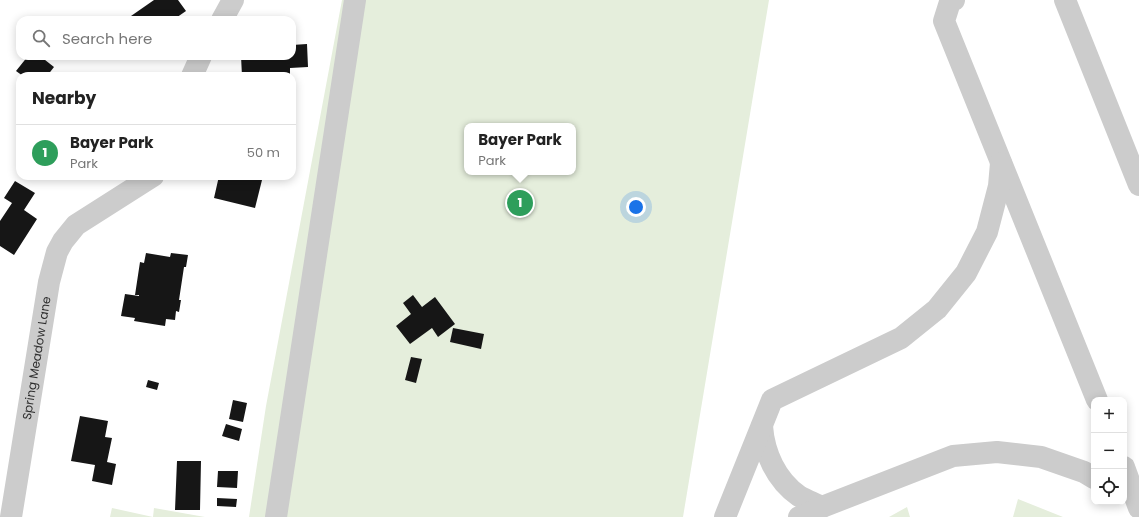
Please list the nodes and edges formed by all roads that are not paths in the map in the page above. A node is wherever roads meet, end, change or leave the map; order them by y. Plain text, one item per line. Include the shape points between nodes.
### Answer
1 (233, 0) edge
2 (355, 0) edge
3 (954, 0) edge
4 (1065, 0) edge
5 (224, 16) edge
6 (199, 60) edge
7 (194, 72) edge
8 (1001, 163) junction
9 (147, 180) edge
10 (1139, 185) edge
11 (1096, 397) edge
12 (762, 426) junction
13 (1125, 469) edge
14 (1091, 476) edge
15 (1127, 501) edge
16 (822, 507) junction
17 (1139, 508) edge
18 (1139, 511) edge
19 (11, 517) edge
20 (276, 517) edge
21 (725, 517) edge
22 (799, 517) edge

1 - 5 street
2 - 20 street
3 - 8 street via 950,2 944,21
4 - 10 street
6 - 7 street
8 - 11 street
8 - 12 street via 999,186 987,232 966,273 937,309 901,338 772,400
9 - 19 street, Spring Meadow Lane via 76,225 57,252 49,282
12 - 16 street via 766,454 780,478 798,496
12 - 21 street
13 - 17 street
14 - 16 street via 1041,457 997,452 954,456
15 - 18 street
16 - 22 street

